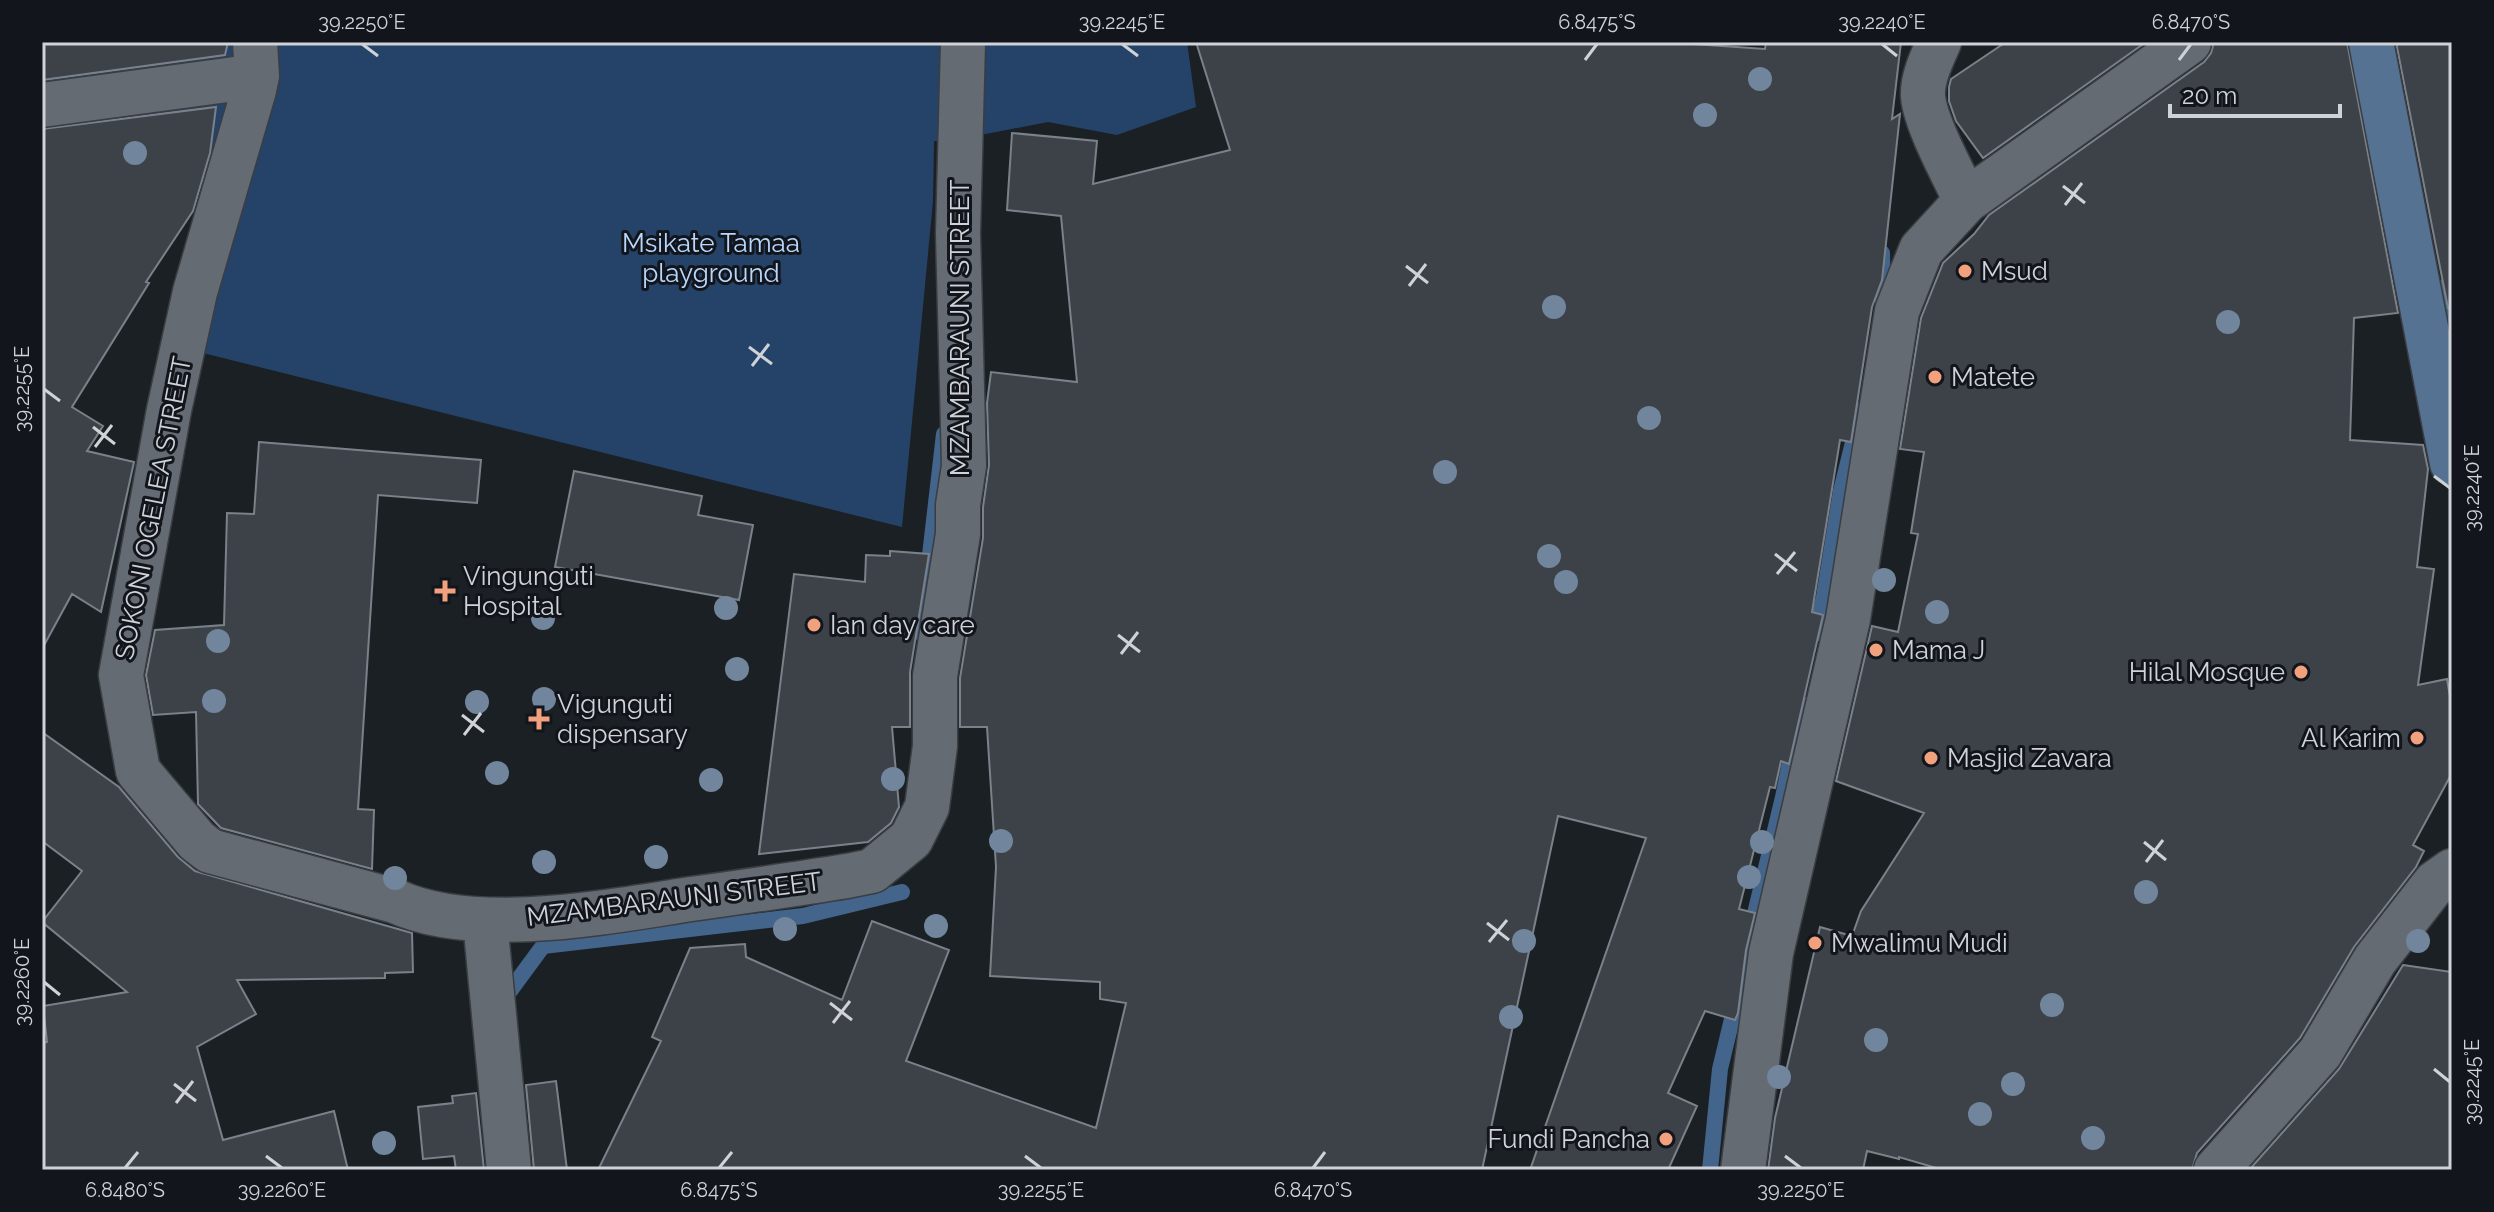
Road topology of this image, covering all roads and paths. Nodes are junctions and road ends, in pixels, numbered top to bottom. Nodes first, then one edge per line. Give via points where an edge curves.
1 (963, 42) edge
2 (1939, 42) edge
3 (2189, 42) edge
4 (2371, 42) edge
5 (256, 59) edge
6 (42, 105) edge
7 (1966, 201) junction
8 (2452, 463) edge
9 (2452, 871) edge
10 (485, 921) junction
11 (509, 1170) edge
12 (1743, 1170) edge
13 (2216, 1170) edge

1 - 10 street, MZAMBARAUNI STREET via 958,234 964,466 935,676 935,746 927,807 911,839 872,871 847,876 610,912
2 - 7 street via 1923,95
3 - 7 street
4 - 8 street
5 - 6 street
5 - 10 street, SOKONI OGELEA STREET via 169,410 121,675 138,771 210,851 418,911
7 - 12 street via 1921,250 1897,311 1848,619 1771,953
9 - 13 street via 2435,883 2375,960 2320,1053
10 - 11 street

